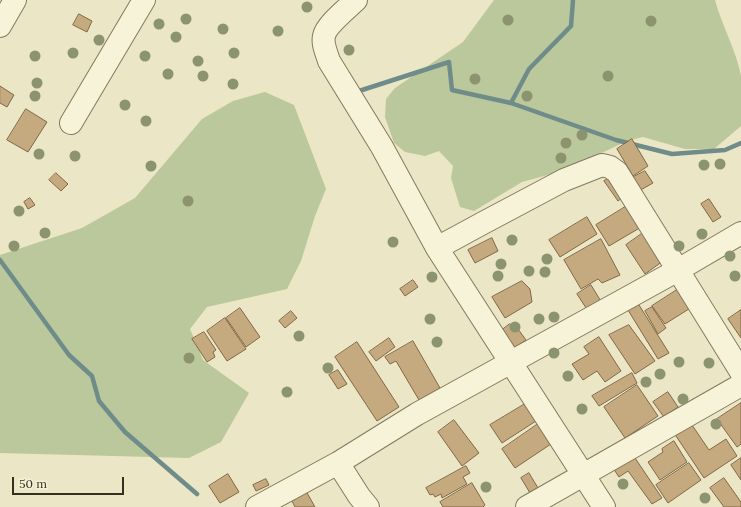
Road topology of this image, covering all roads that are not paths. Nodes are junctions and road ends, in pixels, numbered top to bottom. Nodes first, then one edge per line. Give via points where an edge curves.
1 (15, 0) edge
2 (144, 0) edge
3 (356, 0) edge
4 (0, 26) edge
5 (71, 123) dead end
6 (741, 233) edge
7 (437, 248) junction
8 (678, 270) junction
9 (511, 362) junction
10 (741, 372) edge
11 (741, 384) edge
12 (338, 463) junction
13 (583, 475) junction
14 (257, 507) edge
15 (368, 507) edge
16 (527, 507) edge
17 (604, 507) edge

1 - 4 street
2 - 5 street
3 - 7 street via 328,28 324,36 324,46 330,61 382,147
6 - 8 street
7 - 8 street via 564,180 602,165 617,172
7 - 9 street
8 - 9 street
8 - 10 street
9 - 12 street via 417,414
9 - 13 street
11 - 13 street
12 - 14 street
12 - 15 street
13 - 16 street
13 - 17 street

